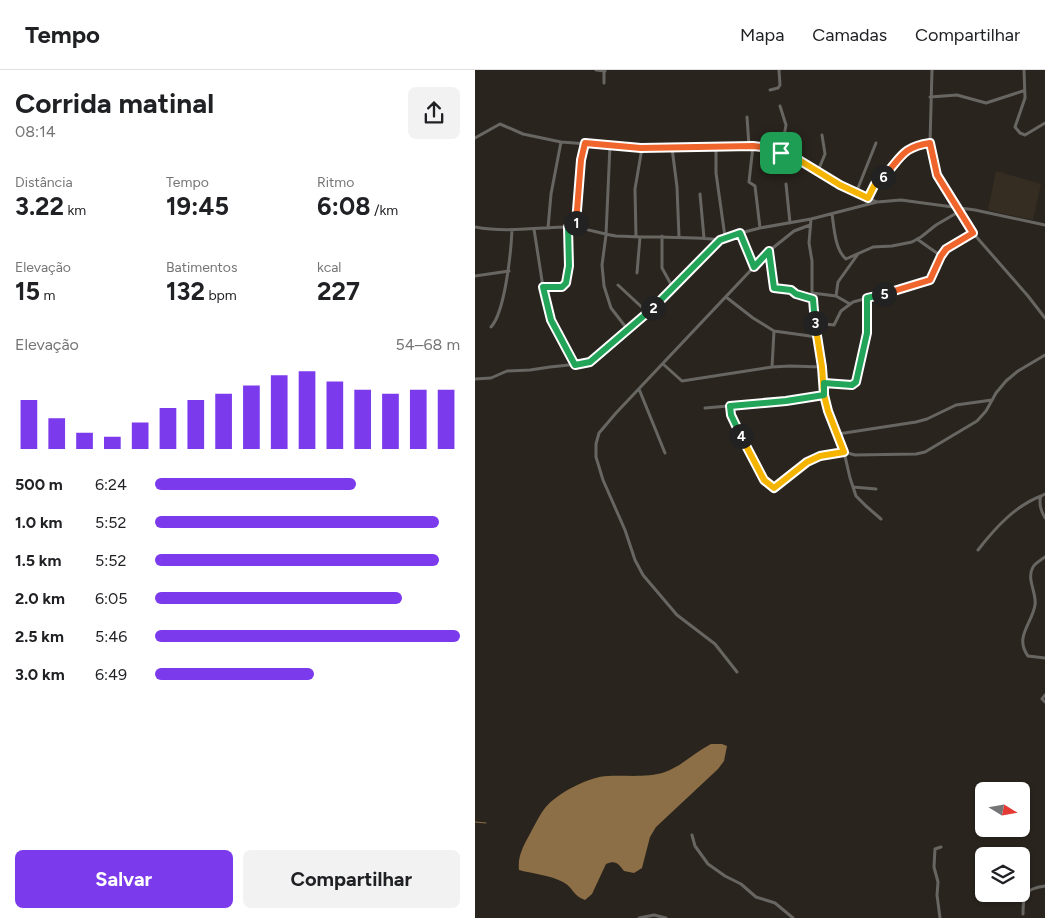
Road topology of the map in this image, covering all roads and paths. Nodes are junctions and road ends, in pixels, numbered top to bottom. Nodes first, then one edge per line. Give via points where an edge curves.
1 (596, 70) edge
2 (779, 70) edge
3 (931, 70) edge
4 (1023, 70) edge
5 (605, 71) edge
6 (604, 82) dead end
7 (770, 90) dead end
8 (1023, 91) junction
9 (930, 97) junction
10 (780, 106) dead end
11 (747, 116) dead end
12 (1045, 123) edge
13 (822, 135) dead end
14 (475, 138) edge
15 (561, 142) junction
16 (585, 143) junction
17 (930, 143) junction
18 (876, 144) dead end
19 (610, 145) junction
20 (751, 146) junction
21 (716, 147) junction
22 (641, 148) junction
23 (672, 148) junction
24 (781, 153) junction
25 (818, 171) junction
26 (786, 184) dead end
27 (856, 193) junction
28 (700, 194) dead end
29 (868, 198) junction
30 (877, 202) junction
31 (957, 207) junction
32 (960, 211) junction
33 (832, 214) junction
34 (811, 219) junction
35 (790, 223) junction
36 (810, 225) junction
37 (1045, 225) edge
38 (475, 227) edge
39 (568, 227) junction
40 (548, 228) junction
41 (576, 228) junction
42 (760, 228) junction
43 (534, 229) junction
44 (512, 230) junction
45 (740, 233) junction
46 (973, 233) junction
47 (606, 235) junction
48 (662, 236) junction
49 (638, 237) junction
50 (679, 237) junction
51 (725, 237) junction
52 (704, 238) junction
53 (917, 239) junction
54 (720, 240) junction
55 (769, 251) junction
56 (858, 254) junction
57 (941, 256) junction
58 (754, 267) junction
59 (509, 271) junction
60 (637, 273) dead end
61 (475, 276) edge
62 (618, 285) dead end
63 (543, 287) junction
64 (673, 288) junction
65 (812, 293) junction
66 (836, 296) junction
67 (726, 297) junction
68 (867, 298) junction
69 (813, 299) junction
70 (850, 304) junction
71 (648, 313) junction
72 (1045, 318) edge
73 (815, 323) junction
74 (491, 327) dead end
75 (628, 330) junction
76 (774, 331) junction
77 (817, 337) junction
78 (1045, 355) edge
79 (663, 364) junction
80 (575, 365) junction
81 (772, 367) junction
82 (822, 367) junction
83 (475, 379) edge
84 (824, 383) junction
85 (639, 389) junction
86 (824, 395) junction
87 (992, 400) junction
88 (730, 406) junction
89 (705, 408) dead end
90 (838, 434) junction
91 (844, 452) junction
92 (665, 453) dead end
93 (853, 487) junction
94 (876, 489) dead end
95 (1043, 495) edge
96 (1045, 518) edge
97 (881, 519) dead end
98 (978, 550) dead end
99 (1045, 557) edge
100 (1045, 658) edge
101 (737, 672) dead end
102 (1045, 695) edge
103 (1045, 702) edge
104 (692, 835) dead end
105 (941, 848) dead end
106 (1045, 886) edge
107 (1023, 914) dead end
108 (655, 917) edge
109 (639, 918) edge
110 (666, 918) edge
111 (793, 918) edge
112 (940, 918) edge

1 - 5 street
2 - 7 street via 780,85
3 - 9 street
4 - 8 street
5 - 6 street
8 - 9 street via 987,103 957,95
8 - 12 street via 1025,98 1015,127 1025,135
9 - 17 street
10 - 24 street via 786,125
11 - 20 street
13 - 25 street via 825,154
14 - 15 street via 500,124 523,134
15 - 16 street
15 - 40 street
16 - 19 street
16 - 41 street
17 - 29 street via 919,144 900,155 875,184
17 - 31 street via 937,175
18 - 27 street
19 - 22 street
19 - 47 street
20 - 21 street
20 - 24 street
20 - 42 street via 749,182 755,186
21 - 23 street
21 - 51 street via 716,174
22 - 23 street
22 - 49 street via 635,189
23 - 50 street
24 - 25 street
25 - 27 street
26 - 35 street
27 - 29 street
28 - 52 street
29 - 30 street
30 - 31 street via 909,201
30 - 33 street
31 - 32 street
31 - 37 street
32 - 46 street
32 - 53 street
33 - 34 street
33 - 56 street via 844,258
34 - 35 street
34 - 36 street
35 - 42 street
36 - 55 street via 783,239
36 - 65 street
38 - 44 street
39 - 40 street
39 - 41 street
39 - 63 street via 566,283 562,287
40 - 43 street
41 - 47 street
42 - 45 street
43 - 44 street
43 - 63 street
44 - 59 street
45 - 51 street
45 - 58 street
46 - 57 street via 946,249
46 - 72 street
47 - 49 street
47 - 75 street via 602,265 604,286 611,308
48 - 49 street
48 - 50 street
48 - 64 street via 663,268
49 - 60 street
50 - 52 street
51 - 54 street
52 - 54 street
53 - 56 street via 873,247
53 - 57 street
54 - 64 street
55 - 58 street
55 - 69 street via 774,288 791,290
56 - 66 street via 838,282
57 - 68 street via 928,282
58 - 67 street
59 - 61 street
59 - 74 street via 496,320
62 - 71 street
63 - 80 street via 551,320
64 - 71 street
65 - 66 street
65 - 69 street
66 - 70 street
67 - 76 street
67 - 79 street
68 - 70 street
68 - 84 street via 867,333 858,379 852,385
69 - 73 street
70 - 73 street via 841,310 834,325
71 - 75 street
73 - 77 street
75 - 80 street via 588,363
76 - 77 street
76 - 81 street
77 - 82 street
78 - 87 street via 1006,381
79 - 81 street via 682,381
79 - 85 street
80 - 83 street via 507,371 491,378
81 - 82 street
82 - 84 street
84 - 86 street
85 - 92 street
85 - 101 street via 599,433 596,457 603,480 643,575 677,615 715,644
86 - 88 street
86 - 90 street
87 - 90 street via 956,405 916,422
87 - 91 street via 977,421 925,452 855,455
88 - 89 street
88 - 91 street via 738,431 764,480 774,488 807,462
90 - 91 street
91 - 93 street
93 - 94 street
93 - 97 street via 859,499
95 - 96 street via 1039,506
95 - 98 street via 1013,513
99 - 100 street via 1032,568 1035,603 1022,644 1028,656
102 - 103 street via 1042,699
104 - 111 street via 695,846 708,864 756,897 775,903
105 - 112 street via 935,849 934,867
106 - 107 street via 1027,891
108 - 109 street
108 - 110 street

